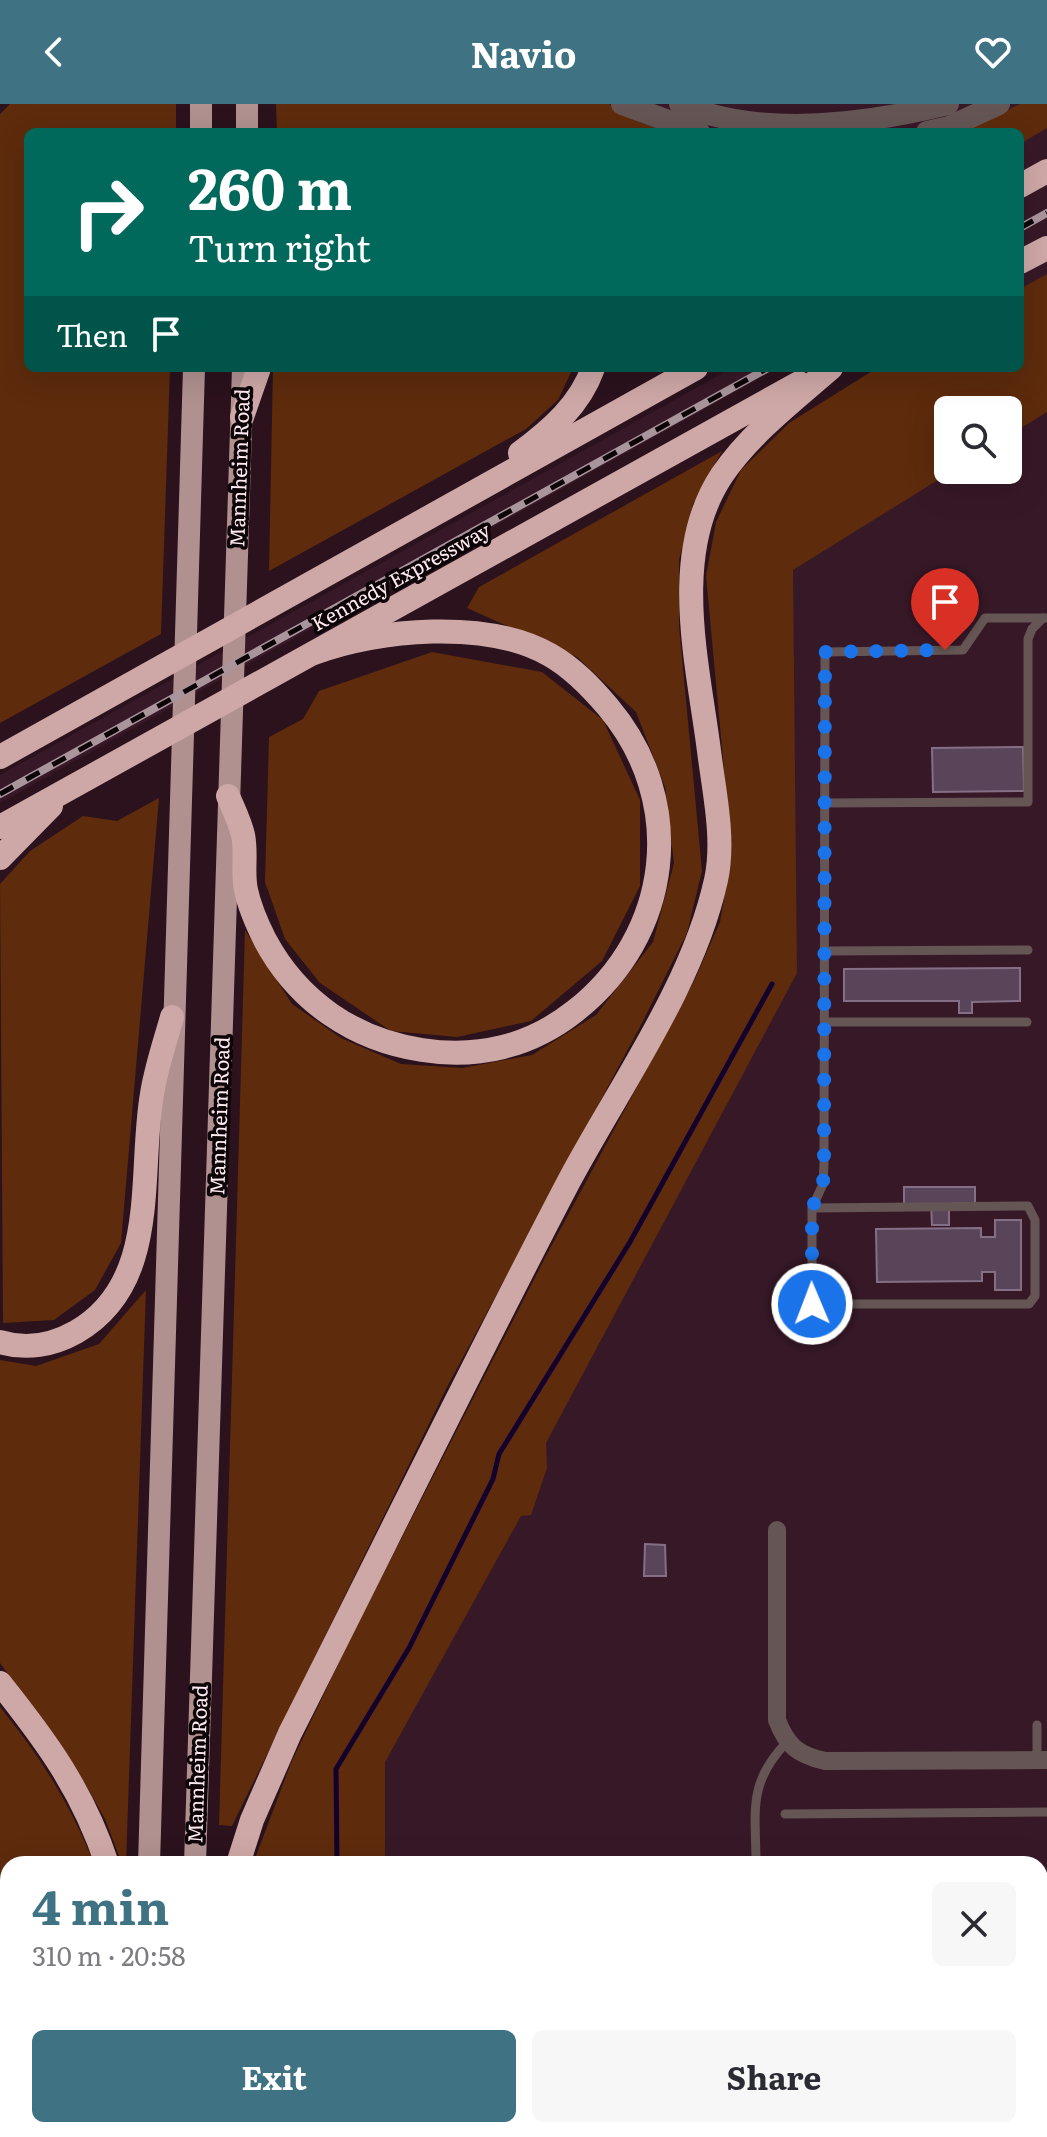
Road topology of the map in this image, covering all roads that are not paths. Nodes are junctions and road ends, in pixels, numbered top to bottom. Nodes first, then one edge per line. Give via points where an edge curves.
1 (201, 104) edge
2 (247, 104) edge
3 (622, 104) edge
4 (680, 104) edge
5 (948, 104) edge
6 (999, 104) edge
7 (201, 128) edge
8 (247, 128) edge
9 (688, 128) edge
10 (945, 128) edge
11 (1047, 171) edge
12 (1024, 184) edge
13 (1047, 248) edge
14 (1024, 260) edge
15 (194, 372) edge
16 (243, 372) edge
17 (258, 372) edge
18 (591, 372) edge
19 (689, 372) edge
20 (821, 372) edge
21 (824, 372) edge
22 (242, 417) junction
23 (399, 534) junction
24 (1045, 618) edge
25 (314, 653) junction
26 (0, 757) edge
27 (61, 795) junction
28 (228, 796) junction
29 (825, 803) junction
30 (0, 827) edge
31 (0, 858) edge
32 (1028, 950) dead end
33 (825, 951) junction
34 (172, 1017) junction
35 (825, 1022) junction
36 (1027, 1022) dead end
37 (812, 1208) junction
38 (0, 1342) edge
39 (777, 1530) dead end
40 (0, 1683) edge
41 (1037, 1725) dead end
42 (786, 1743) junction
43 (1042, 1760) edge
44 (1047, 1812) edge
45 (785, 1814) dead end
46 (104, 1856) edge
47 (149, 1856) edge
48 (195, 1856) edge
49 (241, 1856) edge
50 (756, 1856) edge

1 - 7 main road
2 - 8 main road
3 - 9 street
4 - 5 street via 731,117 823,126
6 - 10 street
11 - 12 highway
13 - 14 highway
15 - 34 main road
16 - 22 main road, Mannheim Road
17 - 22 highway
18 - 23 highway via 576,401 536,441
19 - 23 highway, Kennedy Expressway
20 - 25 highway, Kennedy Expressway
21 - 49 highway via 721,476 702,517 692,569 693,628 718,833 717,876 703,925 290,1733
22 - 28 main road, Mannheim Road
23 - 26 highway, Kennedy Expressway
24 - 29 lane via 985,618 963,650 825,652
24 - 29 lane via 1028,639 1028,802
25 - 27 highway, Kennedy Expressway
25 - 28 highway via 388,634 480,635 550,654 587,683 627,730 649,775 659,818 659,874 640,934 606,987 524,1043 476,1052 391,1045 325,1012 304,994 265,941 246,891 243,835
27 - 30 highway, Kennedy Expressway
27 - 31 highway
28 - 48 main road, Mannheim Road
29 - 33 lane
32 - 33 lane
33 - 35 lane
34 - 38 highway via 152,1094 143,1216 134,1261 117,1295 90,1324 64,1339 38,1346
34 - 47 main road
35 - 36 lane
35 - 37 lane via 823,1184
37 - 37 lane via 812,1304 1029,1304 1035,1296 1035,1220 1028,1206
39 - 42 street via 777,1720
40 - 46 highway via 72,1779
41 - 43 lane
42 - 43 street via 806,1757 825,1761
42 - 50 lane via 758,1781
44 - 45 lane

